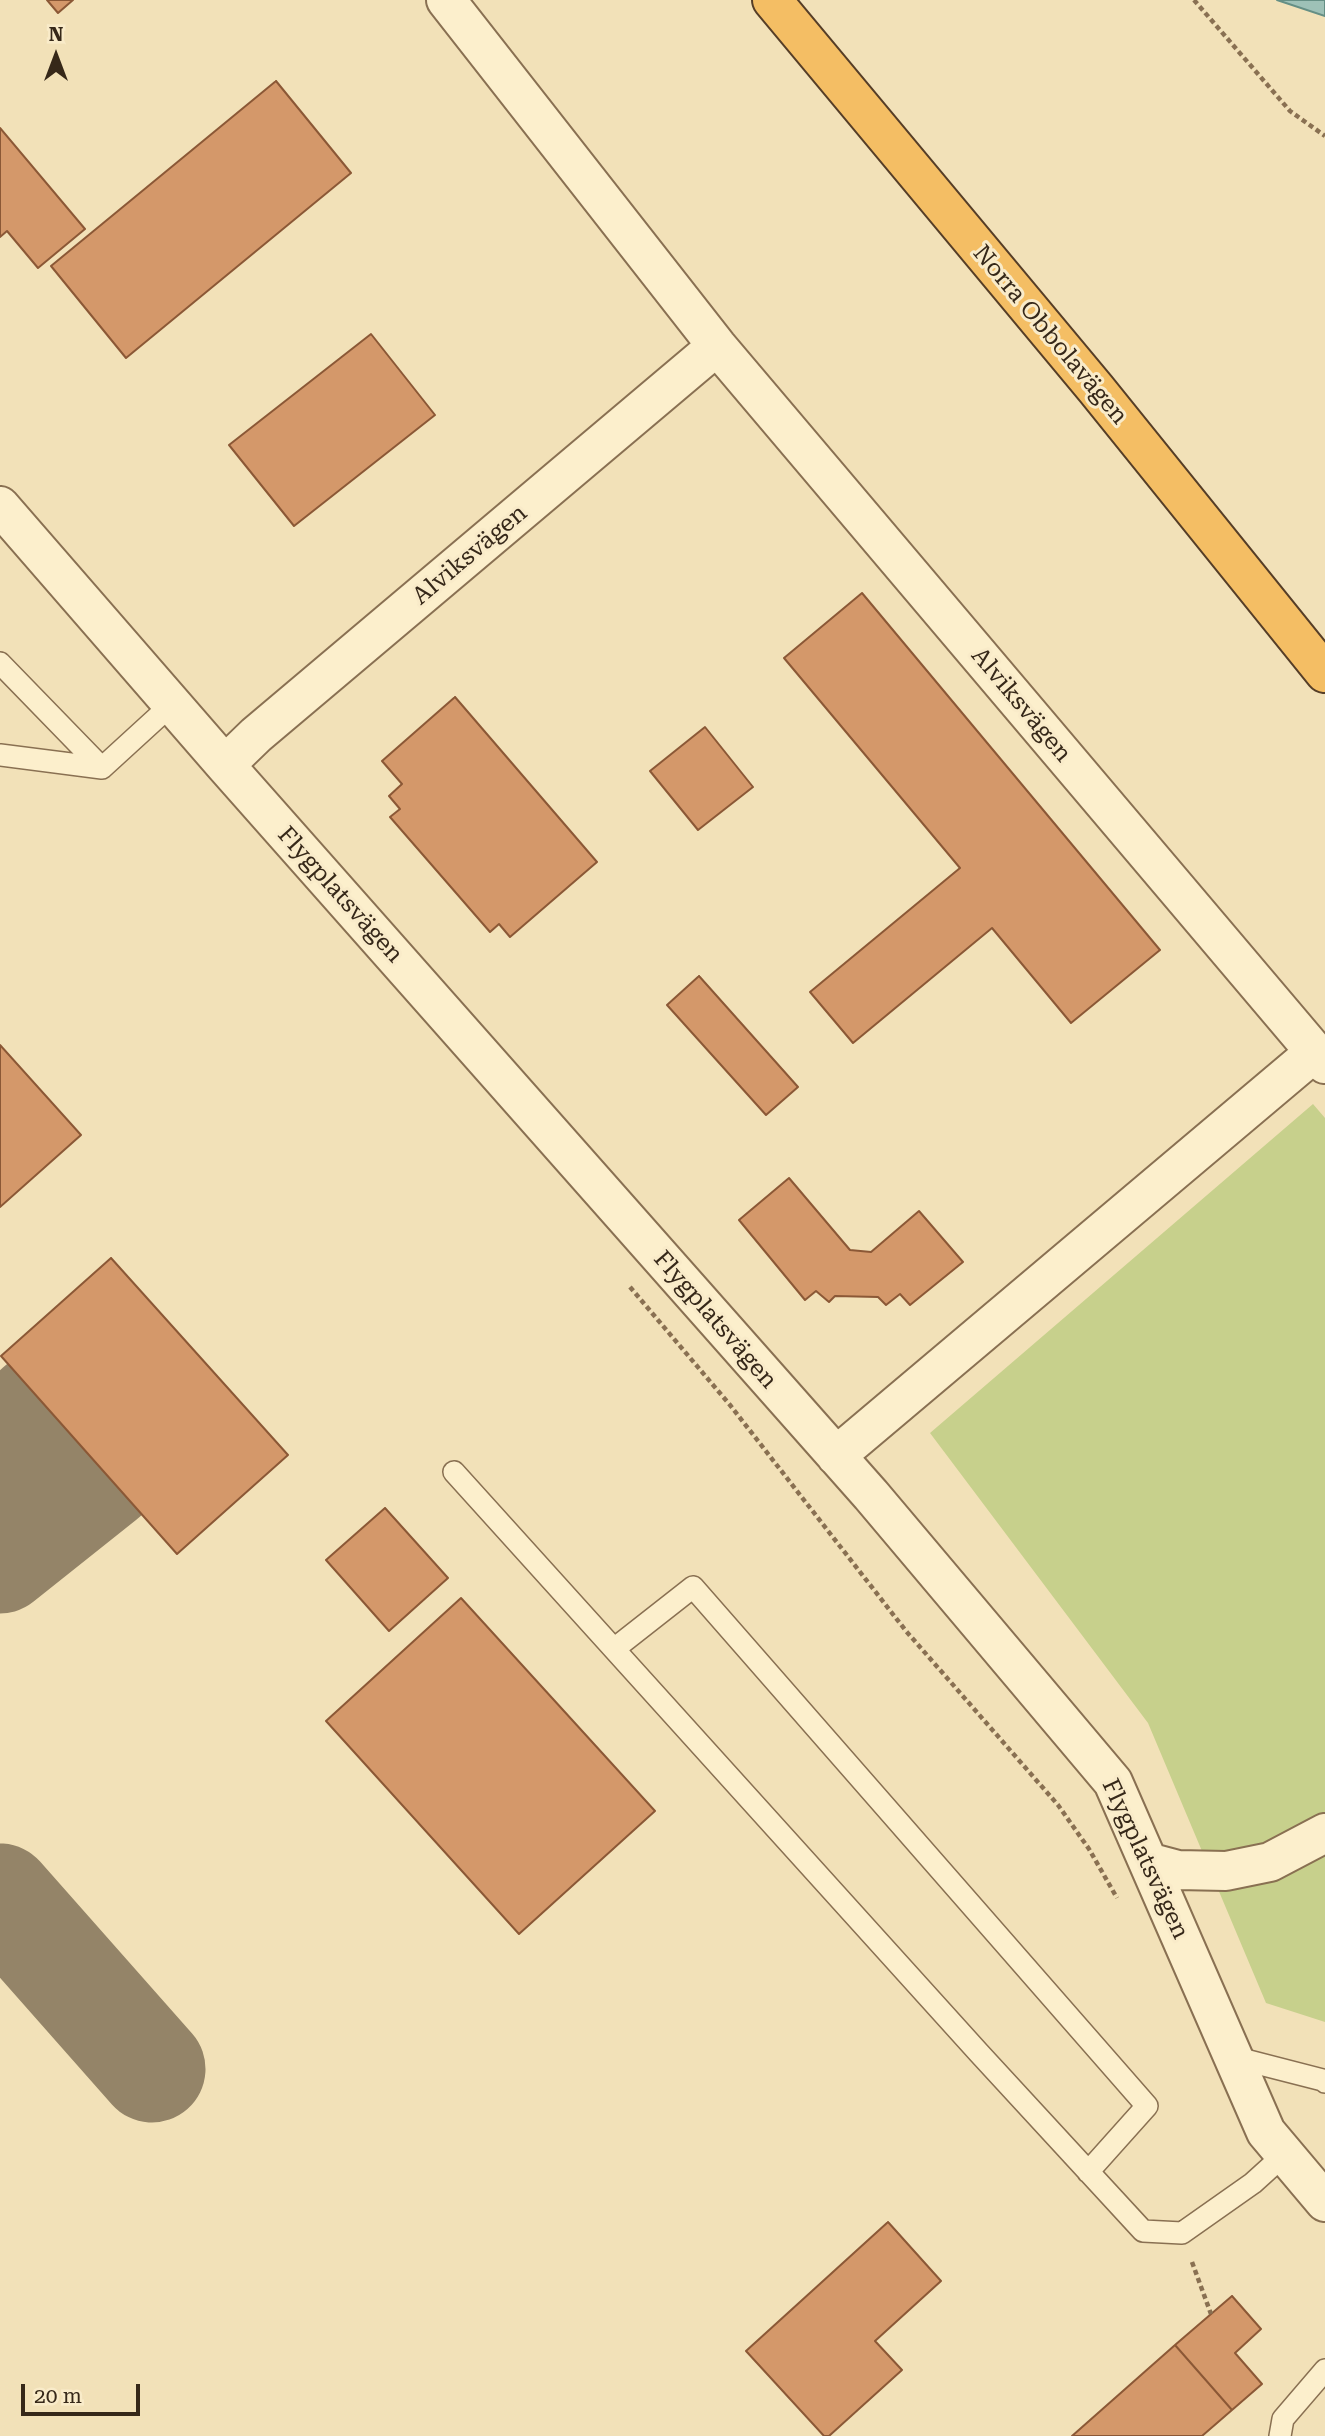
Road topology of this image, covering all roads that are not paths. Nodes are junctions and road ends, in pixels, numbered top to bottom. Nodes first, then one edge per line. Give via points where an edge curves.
1 (446, 0) edge
2 (772, 0) edge
3 (717, 346) junction
4 (0, 506) edge
5 (0, 663) edge
6 (1325, 673) edge
7 (172, 704) junction
8 (0, 755) edge
9 (225, 765) junction
10 (103, 768) junction
11 (1320, 1058) edge
12 (836, 1456) junction
13 (454, 1472) dead end
14 (614, 1649) junction
15 (1325, 1833) edge
16 (1148, 1862) junction
17 (1233, 2057) junction
18 (1324, 2082) edge
19 (1285, 2154) junction
20 (1088, 2172) junction
21 (1325, 2202) edge
22 (1325, 2370) edge
23 (1280, 2436) edge

1 - 3 street, Alviksvägen
2 - 6 highway, Norra Obbolavägen
3 - 9 street, Alviksvägen
3 - 11 street, Alviksvägen
4 - 7 street, Flygplatsvägen
5 - 10 lane
7 - 9 street, Flygplatsvägen
7 - 10 lane
8 - 10 lane
9 - 12 street, Flygplatsvägen
11 - 12 street
12 - 16 street, Flygplatsvägen via 1113,1782
13 - 14 lane
14 - 20 lane
14 - 20 lane via 693,1587 1147,2106
15 - 16 street via 1270,1862 1226,1871 1178,1870
16 - 17 street, Flygplatsvägen
17 - 18 lane
17 - 19 street, Flygplatsvägen via 1266,2132
19 - 20 lane via 1182,2234 1143,2231
19 - 21 street, Flygplatsvägen
22 - 23 lane via 1283,2419

